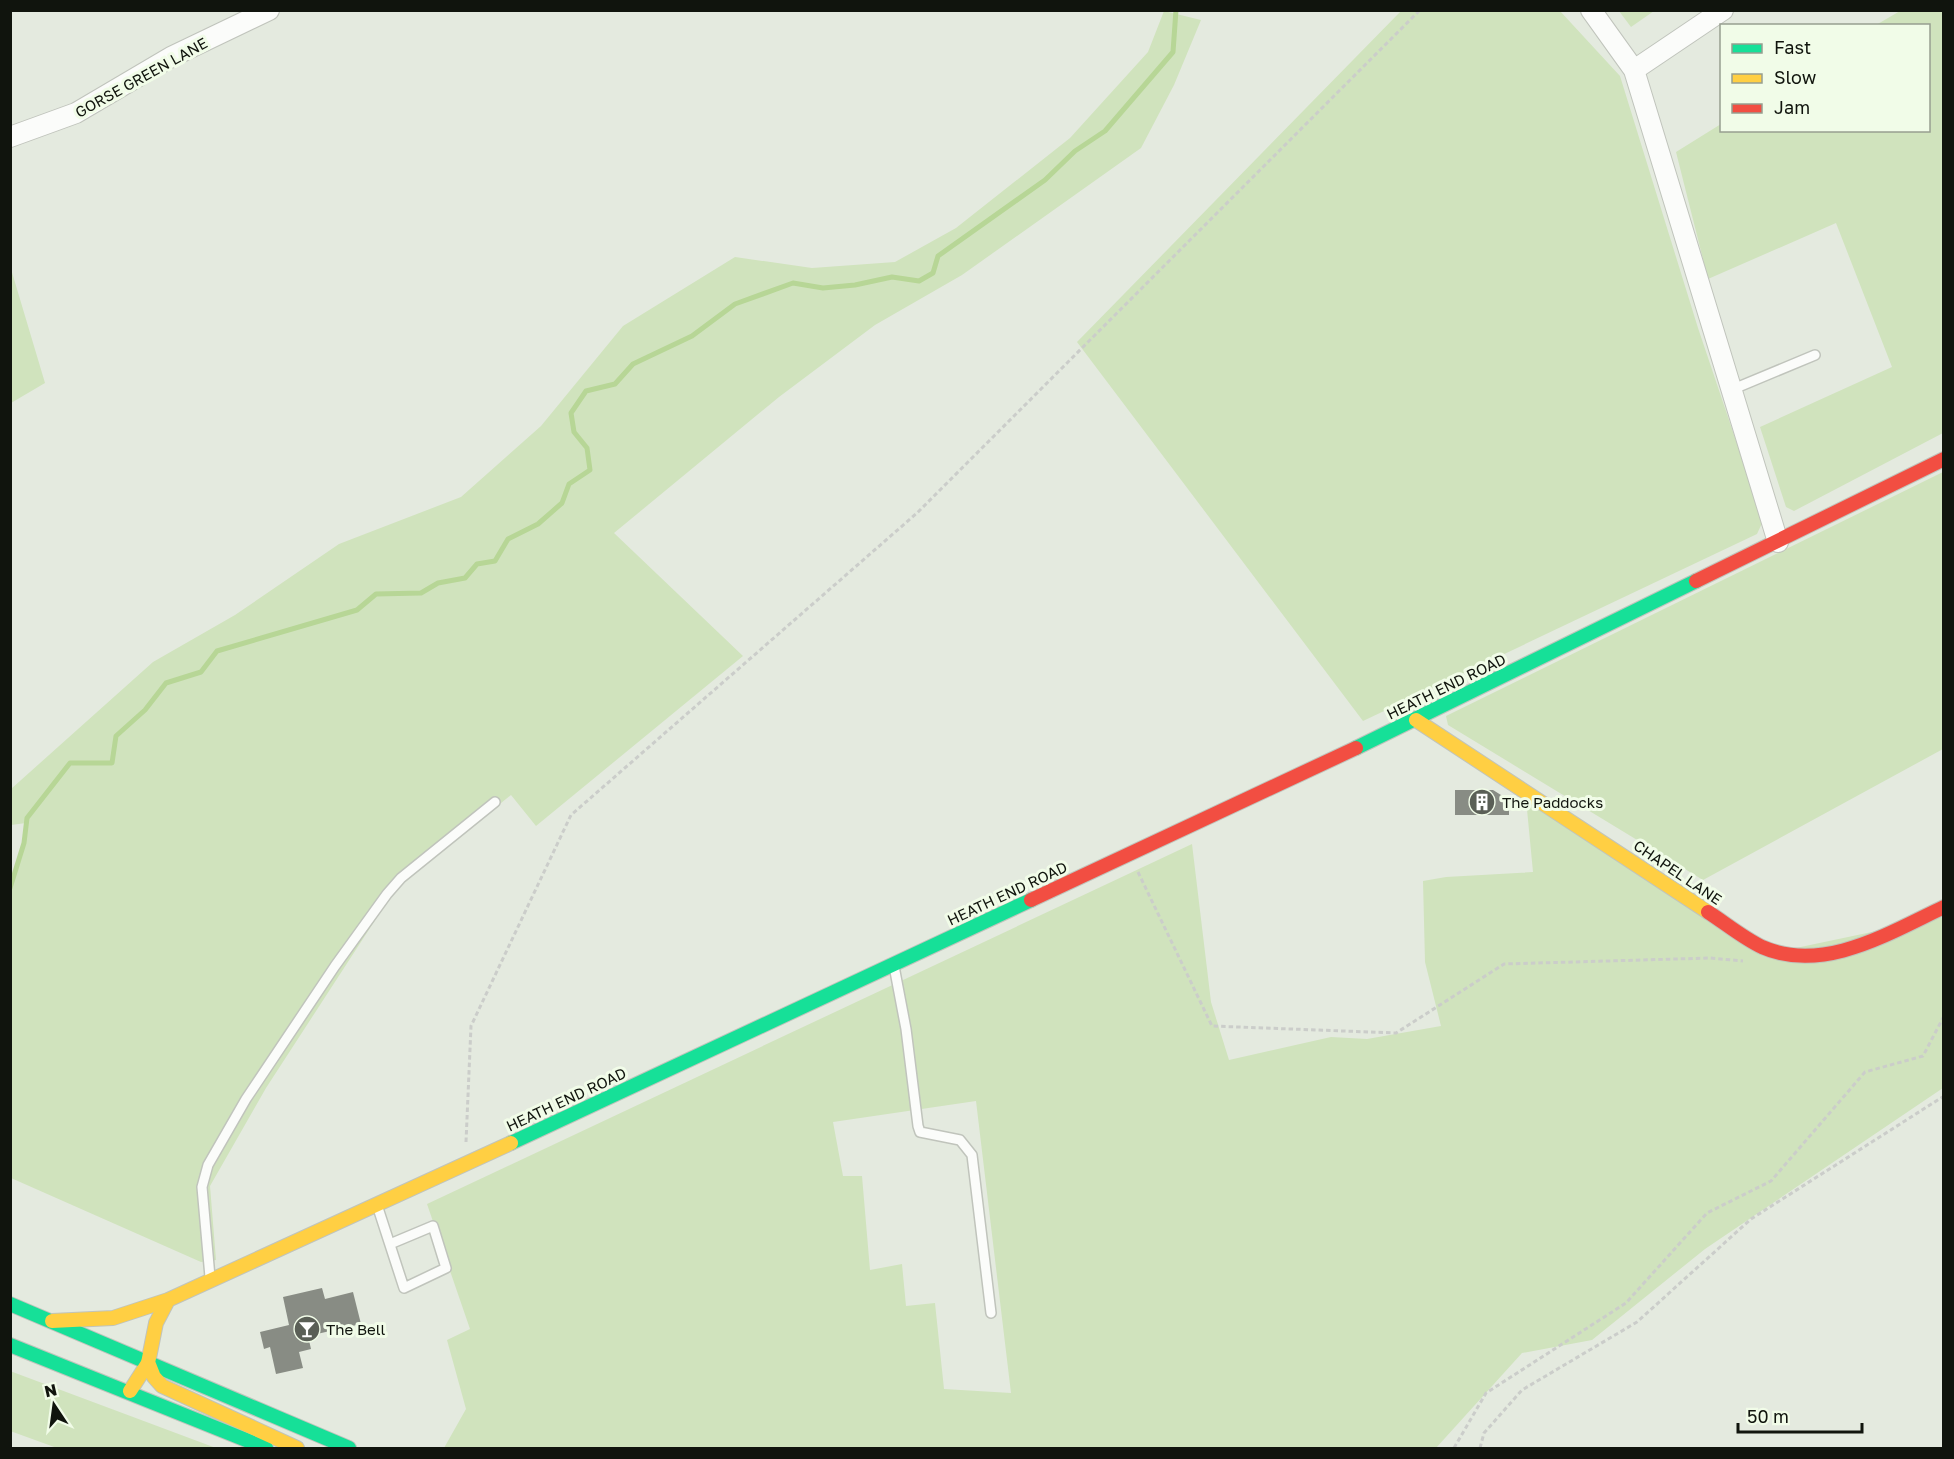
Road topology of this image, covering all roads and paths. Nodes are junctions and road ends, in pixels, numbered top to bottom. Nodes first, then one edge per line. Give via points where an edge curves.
1 (269, 10) edge
2 (1420, 10) edge
3 (1591, 10) edge
4 (1723, 10) edge
5 (1634, 70) junction
6 (10, 137) edge
7 (1815, 355) dead end
8 (1731, 390) junction
9 (1944, 459) edge
10 (1778, 542) junction
11 (1416, 720) junction
12 (495, 802) dead end
13 (1130, 854) junction
14 (1944, 907) edge
15 (1745, 962) dead end
16 (893, 963) junction
17 (1944, 1016) edge
18 (1944, 1096) edge
19 (465, 1165) junction
20 (377, 1206) junction
21 (390, 1244) junction
22 (210, 1280) junction
23 (168, 1300) junction
24 (10, 1304) edge
25 (991, 1313) dead end
26 (48, 1321) junction
27 (10, 1345) edge
28 (148, 1362) junction
29 (130, 1391) junction
30 (266, 1449) edge
31 (297, 1449) edge
32 (349, 1449) edge
33 (1454, 1449) edge
34 (1480, 1449) edge

1 - 6 street, GORSE GREEN LANE via 171,57 76,113
2 - 19 path via 917,513 571,815 471,1026
3 - 5 street
4 - 5 street
5 - 8 street
7 - 8 lane
8 - 10 street
9 - 10 main road, HEATH END ROAD
10 - 11 main road, HEATH END ROAD via 1653,600
11 - 13 main road, HEATH END ROAD
11 - 14 main road, CHAPEL LANE via 1760,946 1805,956 1839,950
12 - 22 lane via 401,878 387,894 246,1099 208,1165 202,1187
13 - 15 path via 1212,1026 1396,1033 1504,964 1710,958
13 - 16 main road, HEATH END ROAD
16 - 19 main road, HEATH END ROAD
16 - 25 lane via 920,1132 960,1140 972,1155
17 - 33 path via 1923,1056 1865,1072 1771,1181 1707,1213 1626,1303 1486,1393
18 - 34 path via 1751,1219 1637,1322 1522,1390 1484,1433
19 - 20 main road, HEATH END ROAD
20 - 21 lane
20 - 22 main road, HEATH END ROAD
21 - 21 lane via 404,1288 446,1268 433,1226
22 - 23 main road, HEATH END ROAD
23 - 26 main road, HEATH END ROAD via 113,1318
23 - 28 main road via 161,1308 150,1340
24 - 26 main road
26 - 28 main road
27 - 29 main road
28 - 29 main road
28 - 31 main road via 162,1386
28 - 32 main road
29 - 30 main road

